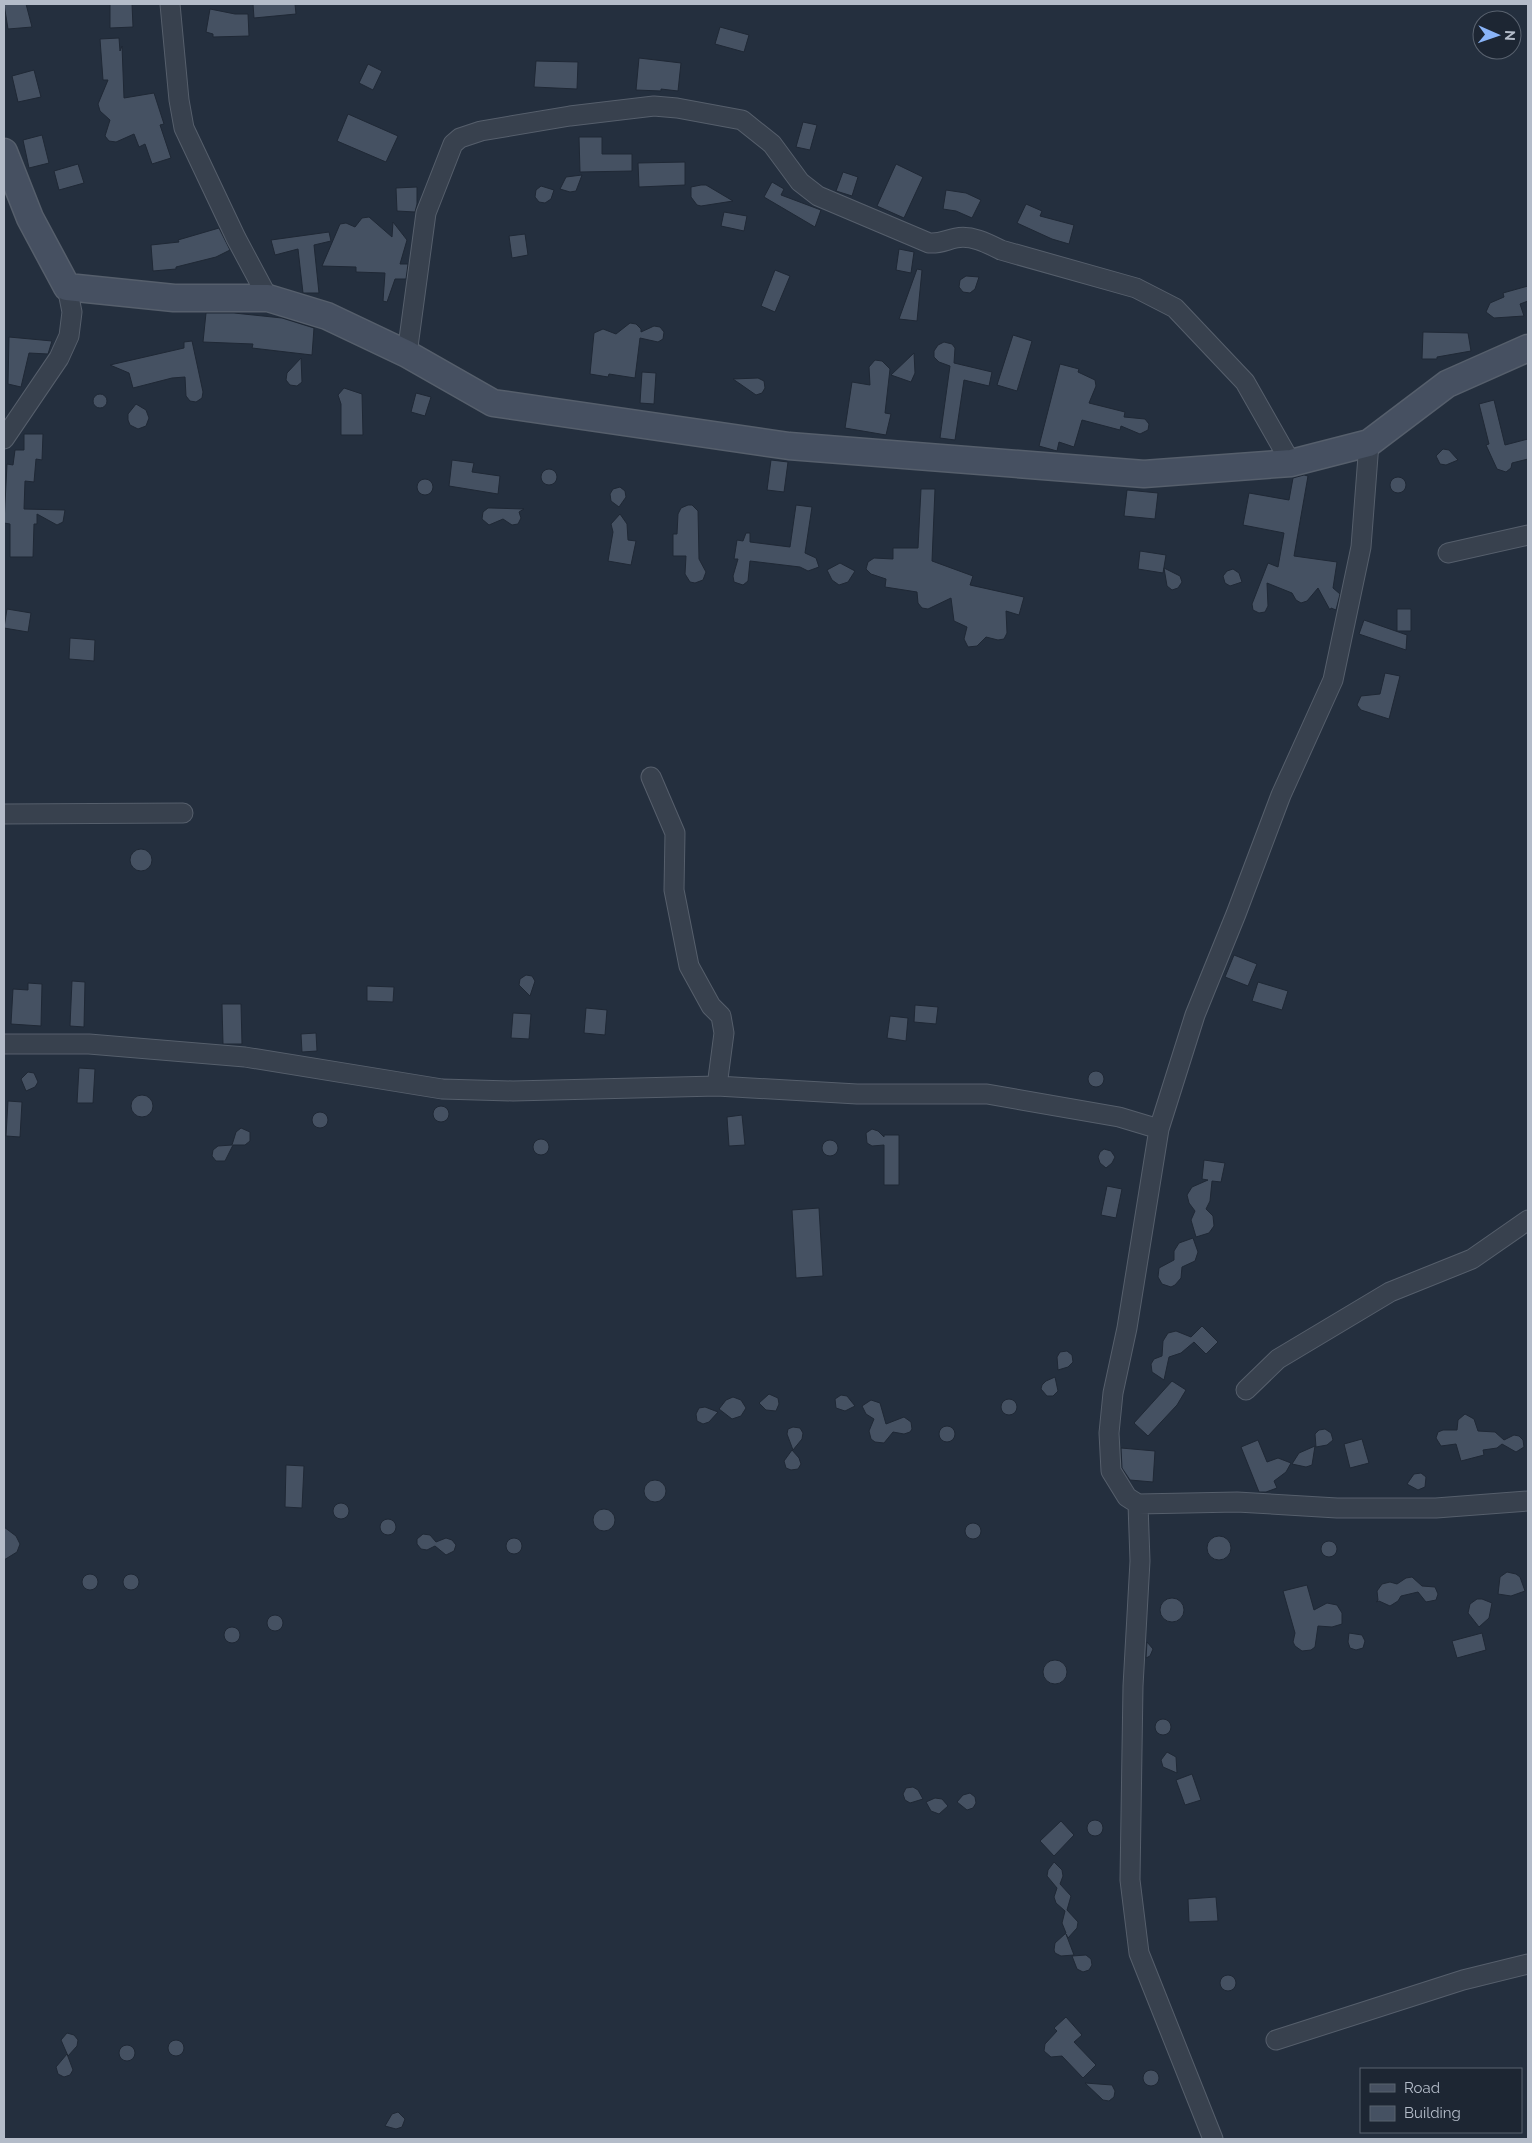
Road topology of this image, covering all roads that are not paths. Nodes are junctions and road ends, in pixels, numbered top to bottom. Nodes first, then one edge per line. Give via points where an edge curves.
1 (170, 4) edge
2 (4, 152) edge
3 (67, 287) junction
4 (268, 298) junction
5 (1528, 348) edge
6 (407, 354) junction
7 (12, 410) edge
8 (4, 439) edge
9 (1369, 443) junction
10 (1291, 463) junction
11 (1528, 535) edge
12 (1448, 553) dead end
13 (651, 777) dead end
14 (183, 813) dead end
15 (4, 814) edge
16 (4, 1044) edge
17 (718, 1086) junction
18 (1159, 1129) junction
19 (1528, 1220) edge
20 (1246, 1390) dead end
21 (1528, 1501) edge
22 (1138, 1504) junction
23 (1528, 1964) edge
24 (1276, 2040) dead end
25 (1213, 2139) edge

1 - 4 street via 184,128
2 - 3 street via 30,218
3 - 4 street via 174,298
3 - 7 street via 72,312 69,336 59,358
4 - 6 street via 327,316
5 - 9 street via 1447,384
6 - 10 street via 493,403 789,446 1144,474
6 - 10 street via 426,212 453,144 481,131 570,116 654,106 677,108 742,120 772,144 800,182 818,196 929,243 957,238 980,240 1001,250 1136,288 1175,308 1245,382
7 - 8 street
9 - 10 street
9 - 18 street via 1361,547 1333,680 1281,795 1195,1015
11 - 12 street
13 - 17 street via 675,833 674,890 689,966 720,1016 724,1033
14 - 15 street
16 - 17 street via 90,1044 245,1057 442,1089 522,1091
17 - 18 street via 857,1094 987,1094 1119,1117
18 - 22 street via 1127,1328 1113,1392 1109,1433 1111,1471 1127,1497
19 - 20 street via 1472,1259 1390,1292 1278,1359
21 - 22 street via 1436,1508 1337,1508 1238,1502
22 - 25 street via 1140,1561 1133,1686 1130,1870 1139,1953
23 - 24 street via 1463,1980

